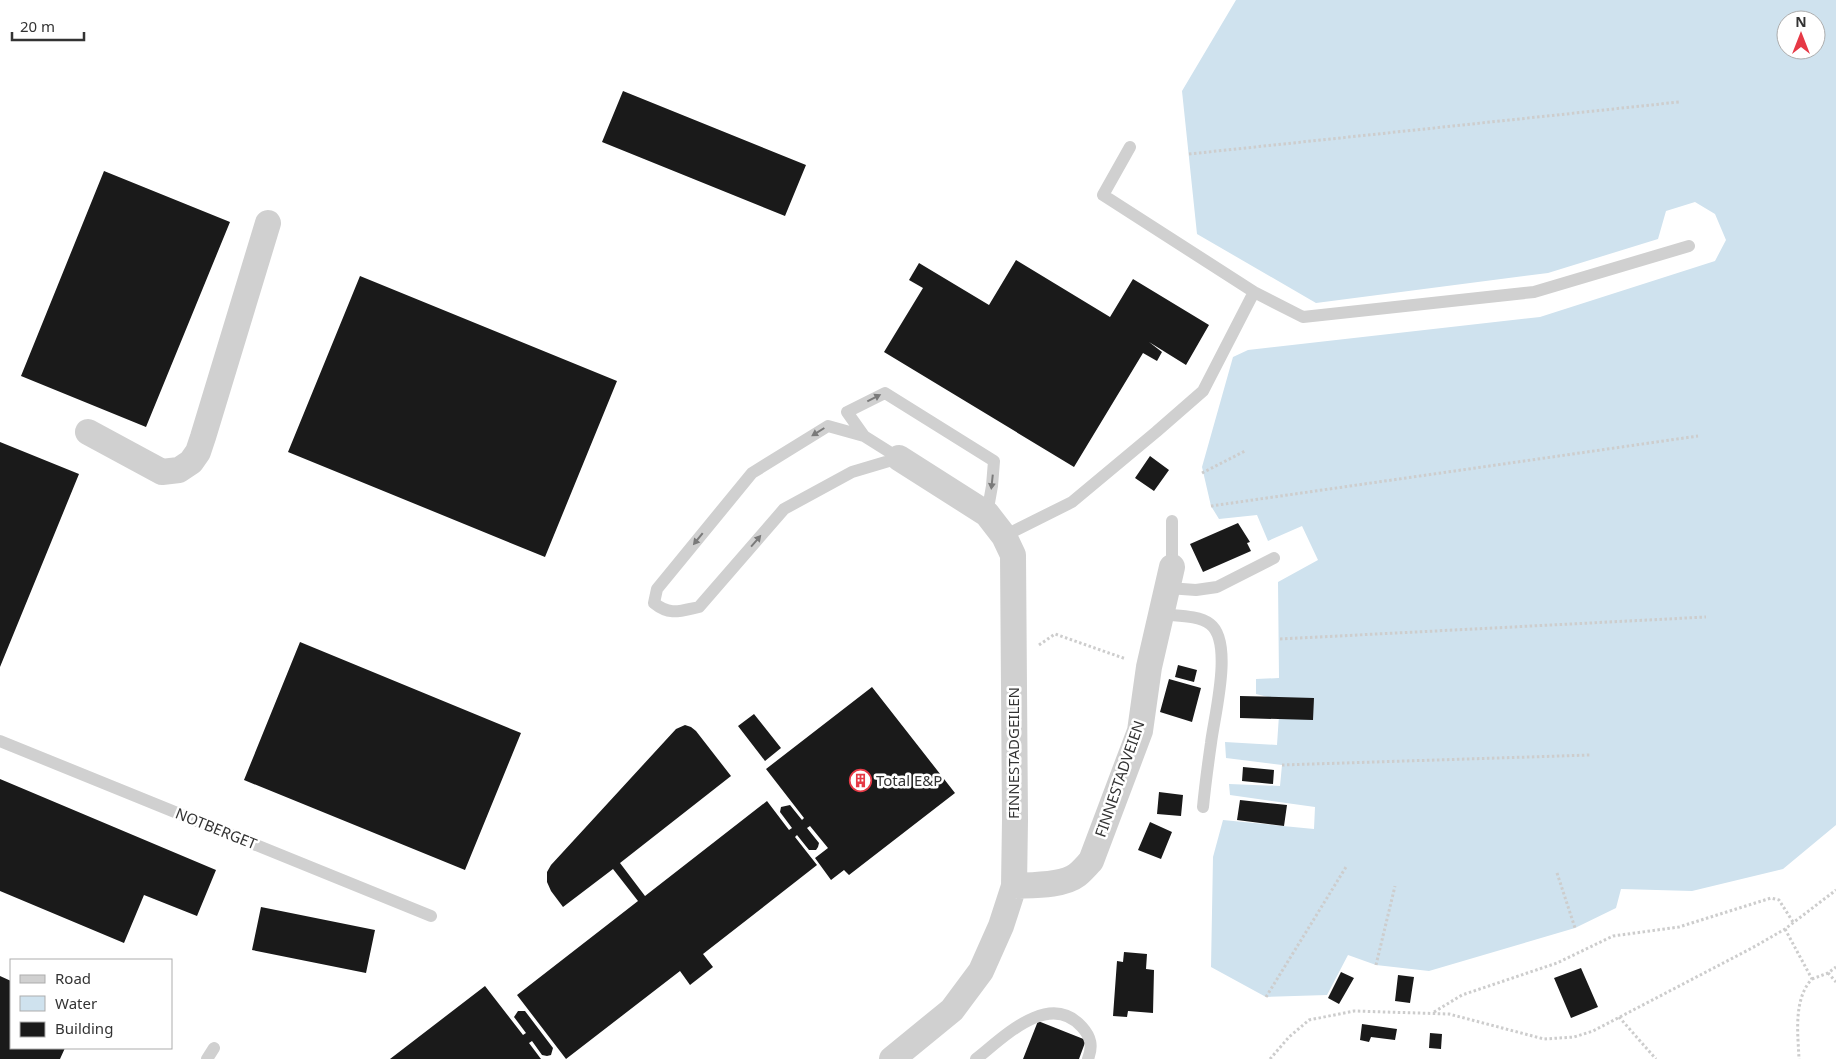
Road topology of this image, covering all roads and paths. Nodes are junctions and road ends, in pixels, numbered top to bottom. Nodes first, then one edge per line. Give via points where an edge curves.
1 (1679, 102) dead end
2 (1130, 146) dead end
3 (1189, 154) dead end
4 (268, 223) dead end
5 (1689, 246) dead end
6 (1254, 292) junction
7 (88, 432) dead end
8 (864, 436) junction
9 (1698, 436) dead end
10 (1245, 451) dead end
11 (899, 458) junction
12 (1202, 473) dead end
13 (1211, 506) dead end
14 (987, 514) junction
15 (1172, 521) dead end
16 (1004, 536) junction
17 (1274, 558) dead end
18 (1170, 578) junction
19 (1162, 614) junction
20 (1706, 617) dead end
21 (1280, 639) dead end
22 (1037, 646) dead end
23 (1149, 667) junction
24 (0, 741) edge
25 (1590, 755) dead end
26 (1282, 765) dead end
27 (1203, 808) dead end
28 (1346, 867) dead end
29 (1557, 874) dead end
30 (1014, 886) junction
31 (1395, 886) dead end
32 (1836, 890) edge
33 (431, 916) dead end
34 (1793, 922) junction
35 (1575, 928) dead end
36 (1785, 928) junction
37 (1376, 964) dead end
38 (1836, 967) edge
39 (1828, 973) junction
40 (1812, 979) junction
41 (1836, 982) edge
42 (1266, 997) dead end
43 (1434, 1012) junction
44 (1619, 1017) junction
45 (892, 1059) edge
46 (976, 1059) edge
47 (1088, 1059) edge
48 (1270, 1059) edge
49 (1656, 1059) edge
50 (1799, 1059) edge

1 - 3 path
2 - 6 lane via 1103,195
4 - 7 street via 203,437 192,462 178,470 162,472
5 - 6 lane via 1534,292 1332,314 1303,316
6 - 16 lane via 1203,391 1072,502
8 - 11 lane
8 -> 11 lane via 828,426 752,473 657,589 654,603 663,611 699,607 784,509 852,472
8 -> 14 lane via 847,412 885,393 994,461
9 - 13 path
10 - 12 path
11 - 14 street, FINNESTADGEILEN
14 - 16 street, FINNESTADGEILEN
15 - 18 lane
16 - 30 street, FINNESTADGEILEN via 1012,555
17 - 18 lane via 1217,587 1196,590
18 - 19 street, FINNESTADVEIEN
19 - 23 street, FINNESTADVEIEN
19 - 27 lane via 1202,620 1216,630 1219,638 1221,682
20 - 21 path
22 - 23 path via 1055,634
23 - 30 street, FINNESTADVEIEN via 1140,731 1091,860 1076,876 1064,881
24 - 33 lane, NOTBERGET
25 - 26 path
28 - 42 path
29 - 35 path
30 - 45 street, FINNESTADGEILEN via 981,971 952,1010
31 - 37 path
32 - 34 path
34 - 36 path
34 - 43 path via 1779,900 1771,898 1679,927 1613,936 1557,963 1462,995
36 - 40 path
36 - 44 path
38 - 39 path
39 - 40 path
39 - 41 path
40 - 50 path via 1800,1003
43 - 44 path via 1467,1017 1528,1036 1551,1039 1574,1037
43 - 48 path via 1354,1011 1309,1020
44 - 49 path
46 - 47 lane via 1026,1022 1047,1012 1071,1018 1080,1024 1091,1041

